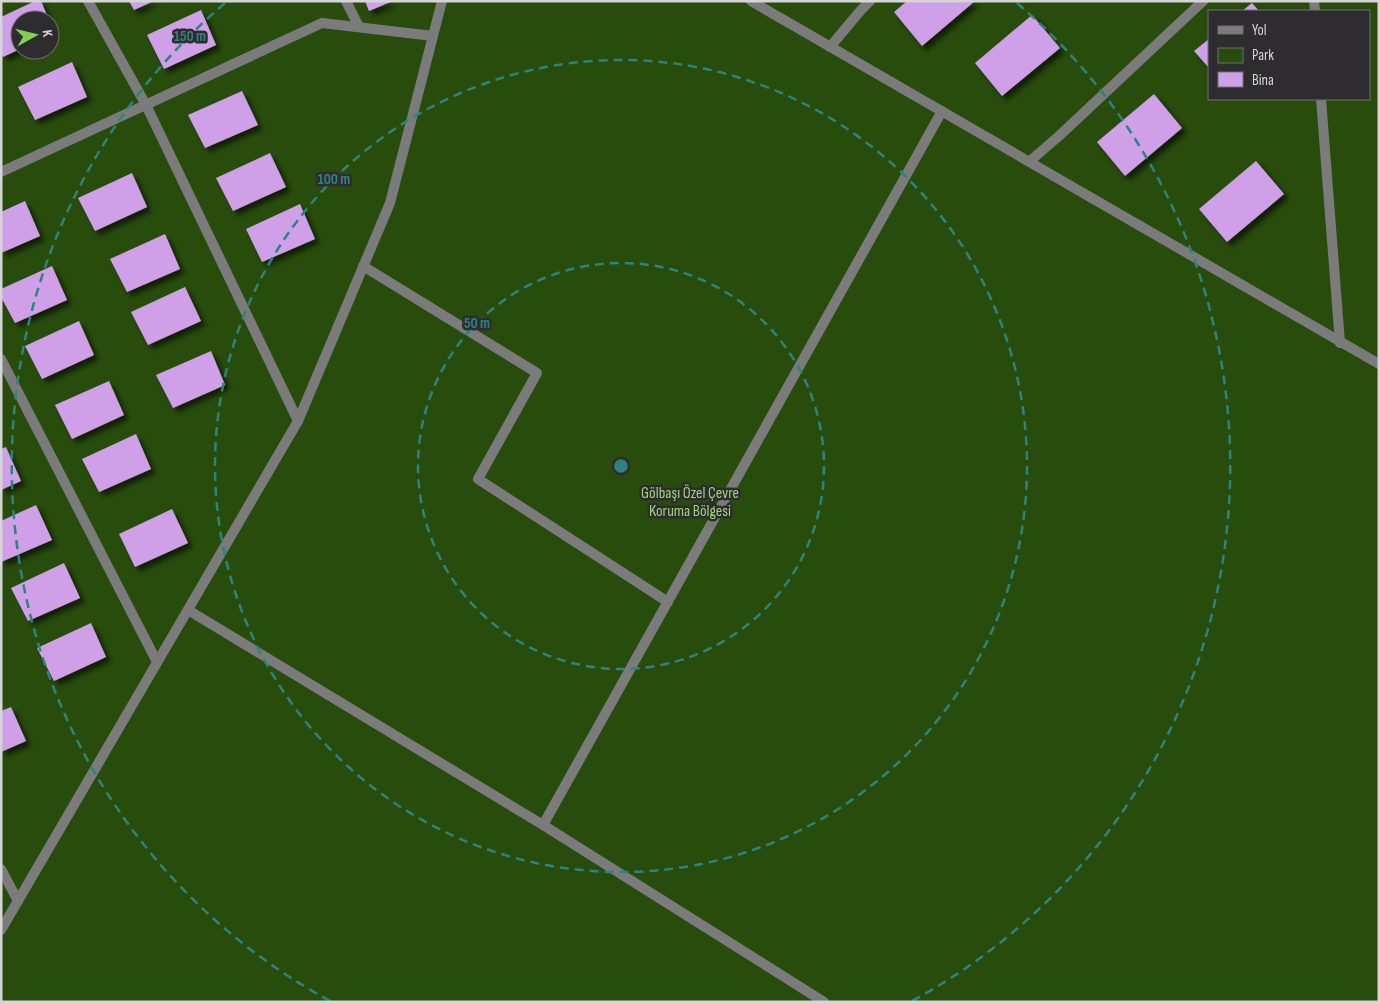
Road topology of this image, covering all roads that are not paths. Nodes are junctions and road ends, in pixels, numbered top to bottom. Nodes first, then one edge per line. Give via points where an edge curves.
1 (88, 1) edge
2 (346, 1) edge
3 (442, 1) edge
4 (751, 1) edge
5 (870, 1) edge
6 (1203, 1) edge
7 (359, 27) junction
8 (432, 36) junction
9 (830, 47) junction
10 (1322, 100) edge
11 (146, 105) junction
12 (942, 111) junction
13 (1030, 161) junction
14 (1, 172) edge
15 (363, 266) junction
16 (1340, 343) junction
17 (1, 360) edge
18 (1379, 364) edge
19 (298, 421) junction
20 (668, 602) junction
21 (188, 610) junction
22 (158, 662) junction
23 (544, 825) junction
24 (1, 868) edge
25 (18, 901) junction
26 (1, 930) edge
27 (822, 1001) edge

1 - 11 street
2 - 7 street
3 - 8 street
4 - 9 street
5 - 9 street
6 - 13 street
7 - 8 street
7 - 11 street via 322,23
8 - 15 street via 390,203
9 - 12 street
10 - 16 street
11 - 14 street
11 - 19 street
12 - 13 street
12 - 20 street
13 - 16 street
15 - 19 street
15 - 20 street via 537,372 478,479
16 - 18 street
17 - 22 street
19 - 21 street
20 - 23 street
21 - 22 street
21 - 23 street
22 - 25 street
23 - 27 street
24 - 25 street
25 - 26 street

